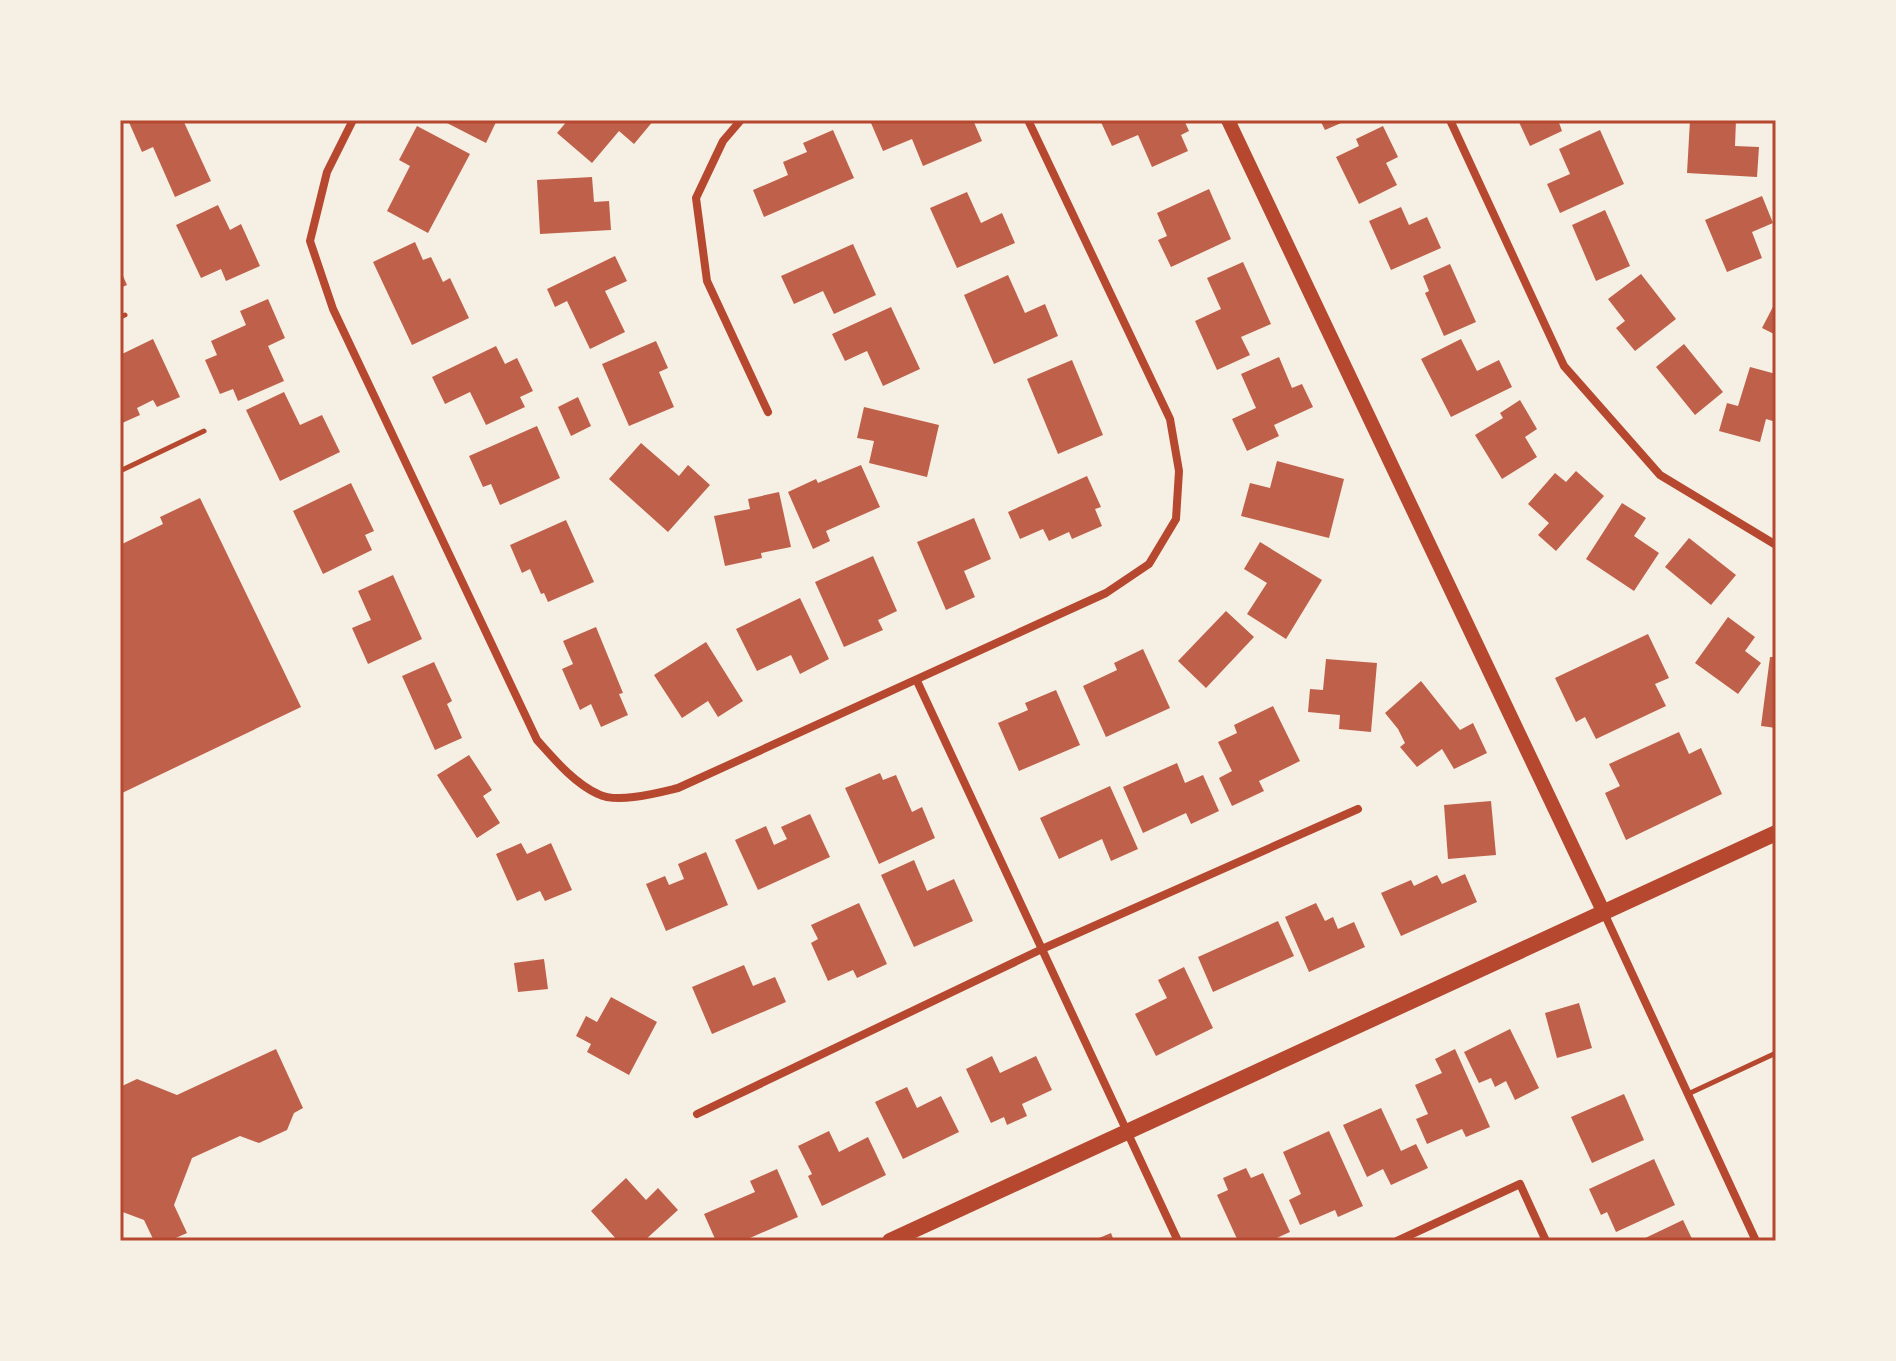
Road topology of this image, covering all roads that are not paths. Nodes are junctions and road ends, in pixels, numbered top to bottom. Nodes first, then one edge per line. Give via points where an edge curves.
1 (353, 120) edge
2 (741, 120) edge
3 (1028, 120) edge
4 (1228, 120) edge
5 (1450, 120) edge
6 (768, 412) dead end
7 (204, 431) dead end
8 (120, 471) edge
9 (1776, 545) edge
10 (917, 681) junction
11 (1358, 809) dead end
12 (1776, 833) edge
13 (1604, 913) junction
14 (1042, 949) junction
15 (1776, 1053) edge
16 (1688, 1094) junction
17 (697, 1114) dead end
18 (1127, 1130) junction
19 (890, 1241) edge
20 (1178, 1241) edge
21 (1397, 1241) edge
22 (1546, 1241) edge
23 (1756, 1241) edge

1 - 10 street via 327,172 310,241 333,309 537,740 566,771 599,796 638,797 678,788
2 - 6 street via 723,141 696,198 707,281
3 - 10 street via 1170,419 1179,471 1176,519 1149,564 1106,593
4 - 13 street
5 - 9 street via 1564,366 1660,475
7 - 8 lane
10 - 14 street
11 - 14 street
12 - 13 main road
13 - 16 street
13 - 18 main road
14 - 17 street
14 - 18 street
15 - 16 lane
16 - 23 street
18 - 19 main road
18 - 20 street
21 - 22 street via 1520,1184

